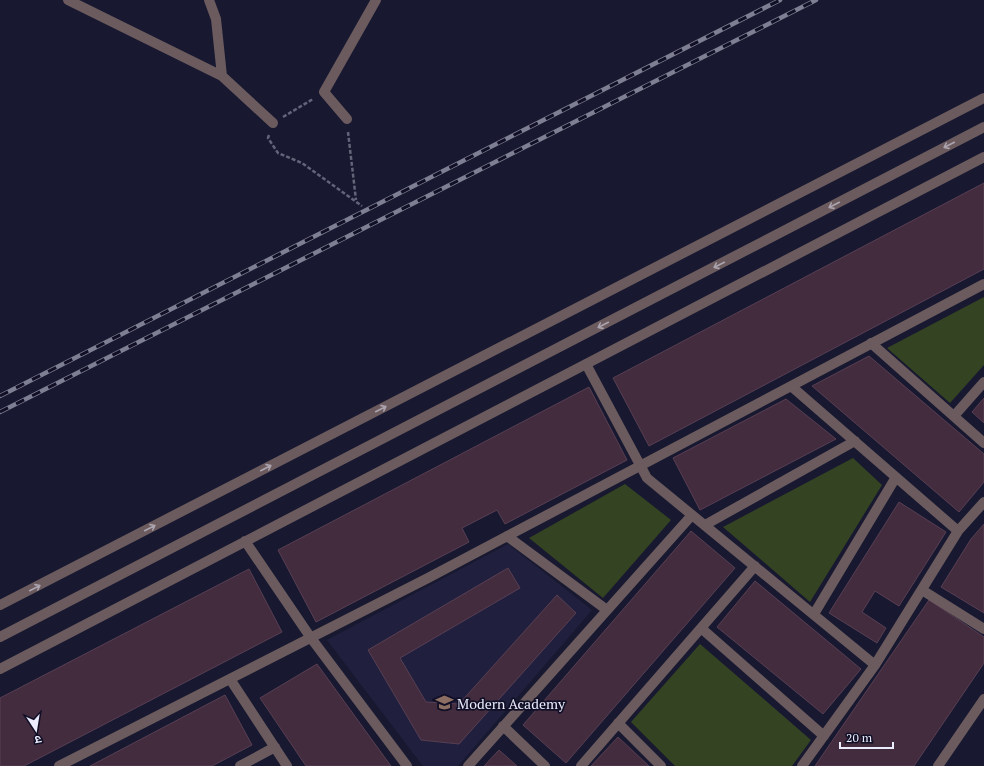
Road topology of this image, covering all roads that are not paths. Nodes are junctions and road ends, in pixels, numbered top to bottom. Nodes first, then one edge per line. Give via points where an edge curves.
1 (68, 0) edge
2 (209, 0) edge
3 (376, 0) edge
4 (222, 76) junction
5 (984, 98) edge
6 (347, 119) road end
7 (273, 123) road end
8 (984, 127) edge
9 (984, 157) edge
10 (984, 284) edge
11 (871, 343) junction
12 (586, 364) junction
13 (984, 382) edge
14 (791, 386) junction
15 (954, 416) junction
16 (855, 441) junction
17 (984, 443) edge
18 (640, 466) junction
19 (896, 477) junction
20 (984, 502) edge
21 (692, 515) junction
22 (705, 525) junction
23 (958, 531) junction
24 (507, 536) junction
25 (246, 541) junction
26 (755, 566) junction
27 (922, 590) junction
28 (0, 605) edge
29 (607, 610) junction
30 (814, 614) junction
31 (701, 628) junction
32 (984, 629) edge
33 (0, 637) edge
34 (312, 638) junction
35 (875, 665) junction
36 (0, 669) edge
37 (230, 679) junction
38 (984, 699) edge
39 (618, 723) junction
40 (503, 726) junction
41 (824, 736) junction
42 (275, 748) junction
43 (59, 766) edge
44 (240, 766) edge
45 (287, 766) edge
46 (407, 766) edge
47 (468, 766) edge
48 (545, 766) edge
49 (581, 766) edge
50 (661, 766) edge
51 (802, 766) edge
52 (938, 766) edge

1 - 4 street
2 - 4 street via 216,19
3 - 6 street via 324,92
4 - 7 street
28 -> 5 street
8 -> 33 street
9 - 12 street
10 - 11 street
11 - 14 street
11 - 15 street
12 - 18 street
12 - 25 street
13 - 15 street
14 - 16 street
14 - 18 street
15 - 17 street
16 - 19 street
16 - 22 street
18 - 21 street via 647,478
18 - 24 street
19 - 23 street
19 - 30 street
20 - 23 street
21 - 22 street
21 - 29 street
22 - 26 street
23 - 27 street
24 - 29 street
24 - 34 street
25 - 34 street
25 - 36 street
26 - 30 street
26 - 31 street
27 - 32 street
27 - 35 street
29 - 40 street
30 - 35 street
31 - 39 street
31 - 41 street
34 - 37 street
34 - 46 street
35 - 41 street
37 - 42 street
37 - 43 street
38 - 52 street
39 - 49 street
39 - 50 street
40 - 47 street
40 - 48 street
41 - 51 street
42 - 44 street
42 - 45 street

